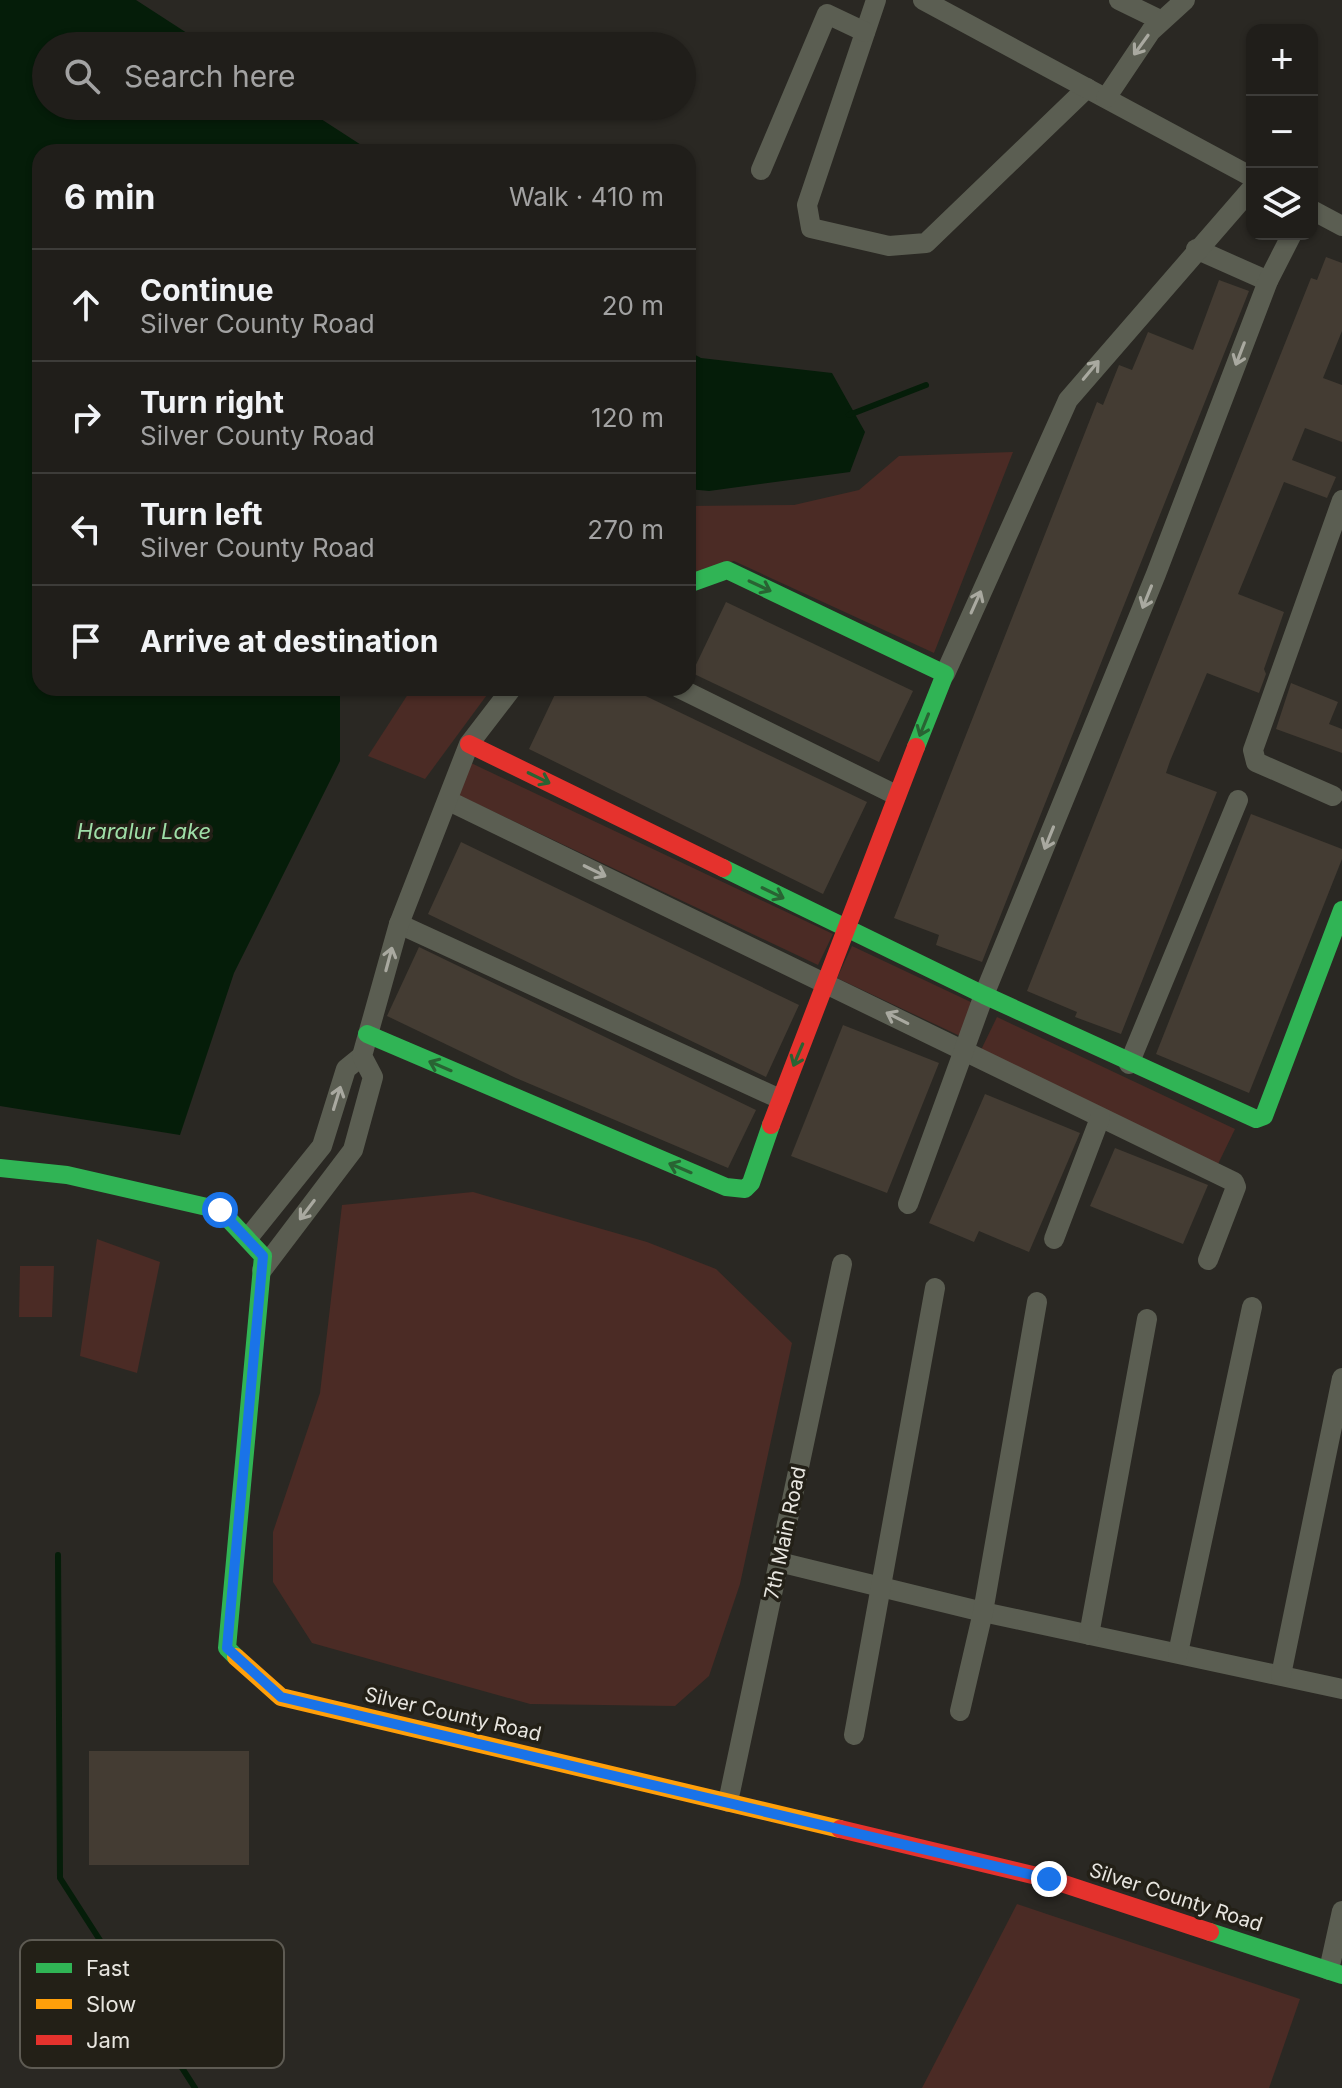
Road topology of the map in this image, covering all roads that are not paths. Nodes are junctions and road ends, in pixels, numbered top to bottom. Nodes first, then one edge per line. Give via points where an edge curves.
1 (876, 0) edge
2 (923, 0) edge
3 (1119, 0) edge
4 (1185, 0) edge
5 (1160, 20) junction
6 (865, 32) junction
7 (1087, 88) junction
8 (1106, 98) junction
9 (761, 170) dead end
10 (1246, 174) edge
11 (1246, 195) edge
12 (1318, 213) edge
13 (1342, 226) edge
14 (1289, 240) edge
15 (1196, 249) junction
16 (1268, 281) junction
17 (1342, 500) edge
18 (696, 581) edge
19 (945, 674) junction
20 (506, 696) edge
21 (695, 696) edge
22 (469, 744) junction
23 (896, 795) junction
24 (1333, 796) dead end
25 (1238, 800) dead end
26 (449, 801) junction
27 (1342, 910) edge
28 (399, 924) junction
29 (845, 928) junction
30 (828, 984) junction
31 (984, 995) junction
32 (367, 1034) junction
33 (966, 1052) junction
34 (362, 1056) junction
35 (1129, 1064) junction
36 (780, 1099) junction
37 (1100, 1118) junction
38 (0, 1168) edge
39 (908, 1204) dead end
40 (248, 1238) junction
41 (1054, 1239) dead end
42 (1208, 1260) dead end
43 (842, 1264) dead end
44 (262, 1270) junction
45 (935, 1288) dead end
46 (1037, 1302) dead end
47 (1252, 1307) dead end
48 (1147, 1319) dead end
49 (1342, 1378) edge
50 (779, 1562) junction
51 (883, 1588) junction
52 (983, 1612) junction
53 (1089, 1635) junction
54 (1178, 1653) junction
55 (1281, 1675) junction
56 (1342, 1689) edge
57 (960, 1711) dead end
58 (854, 1735) dead end
59 (728, 1802) junction
60 (1342, 1911) edge
61 (1336, 1972) edge

1 - 6 street
2 - 7 street
3 - 5 street
4 - 5 street
5 -> 8 street
6 - 7 street via 807,205 811,228 889,246 926,243
6 - 9 street via 827,14
7 - 8 street
8 - 10 street
11 - 15 street
12 - 13 street
14 - 16 street
15 - 16 street
19 -> 15 street via 1068,400
16 -> 31 street via 1156,574
17 - 24 street via 1253,750 1256,762
18 -> 19 street via 727,570
19 -> 23 street
20 - 22 street
21 - 23 street
22 - 26 street
22 -> 29 street
23 - 29 street
25 - 35 street
26 - 28 street
26 -> 30 street
27 - 35 street via 1261,1119
32 -> 28 street
28 - 36 street
29 - 30 street
29 - 31 street
33 -> 30 street
30 -> 36 street
31 - 33 street
31 - 35 street
32 - 34 street
36 -> 32 street via 751,1183 735,1189
33 - 37 street
33 - 39 street
40 -> 34 street via 322,1146 346,1069
34 -> 44 street via 373,1077 353,1150
37 - 41 street
37 - 42 street via 1235,1183
38 - 40 street, Silver County Road via 67,1175 220,1210
40 - 44 street, Silver County Road via 263,1256
43 - 50 street, 7th Main Road
44 - 59 street, Silver County Road via 227,1648 281,1697
45 - 51 street
46 - 52 street
47 - 54 street
48 - 53 street
49 - 55 street
50 - 51 street
50 - 59 street, 7th Main Road
51 - 52 street
51 - 58 street
52 - 53 street
52 - 57 street
53 - 54 street
54 - 55 street
55 - 56 street
59 - 61 street, Silver County Road via 1049,1879
60 - 61 street

